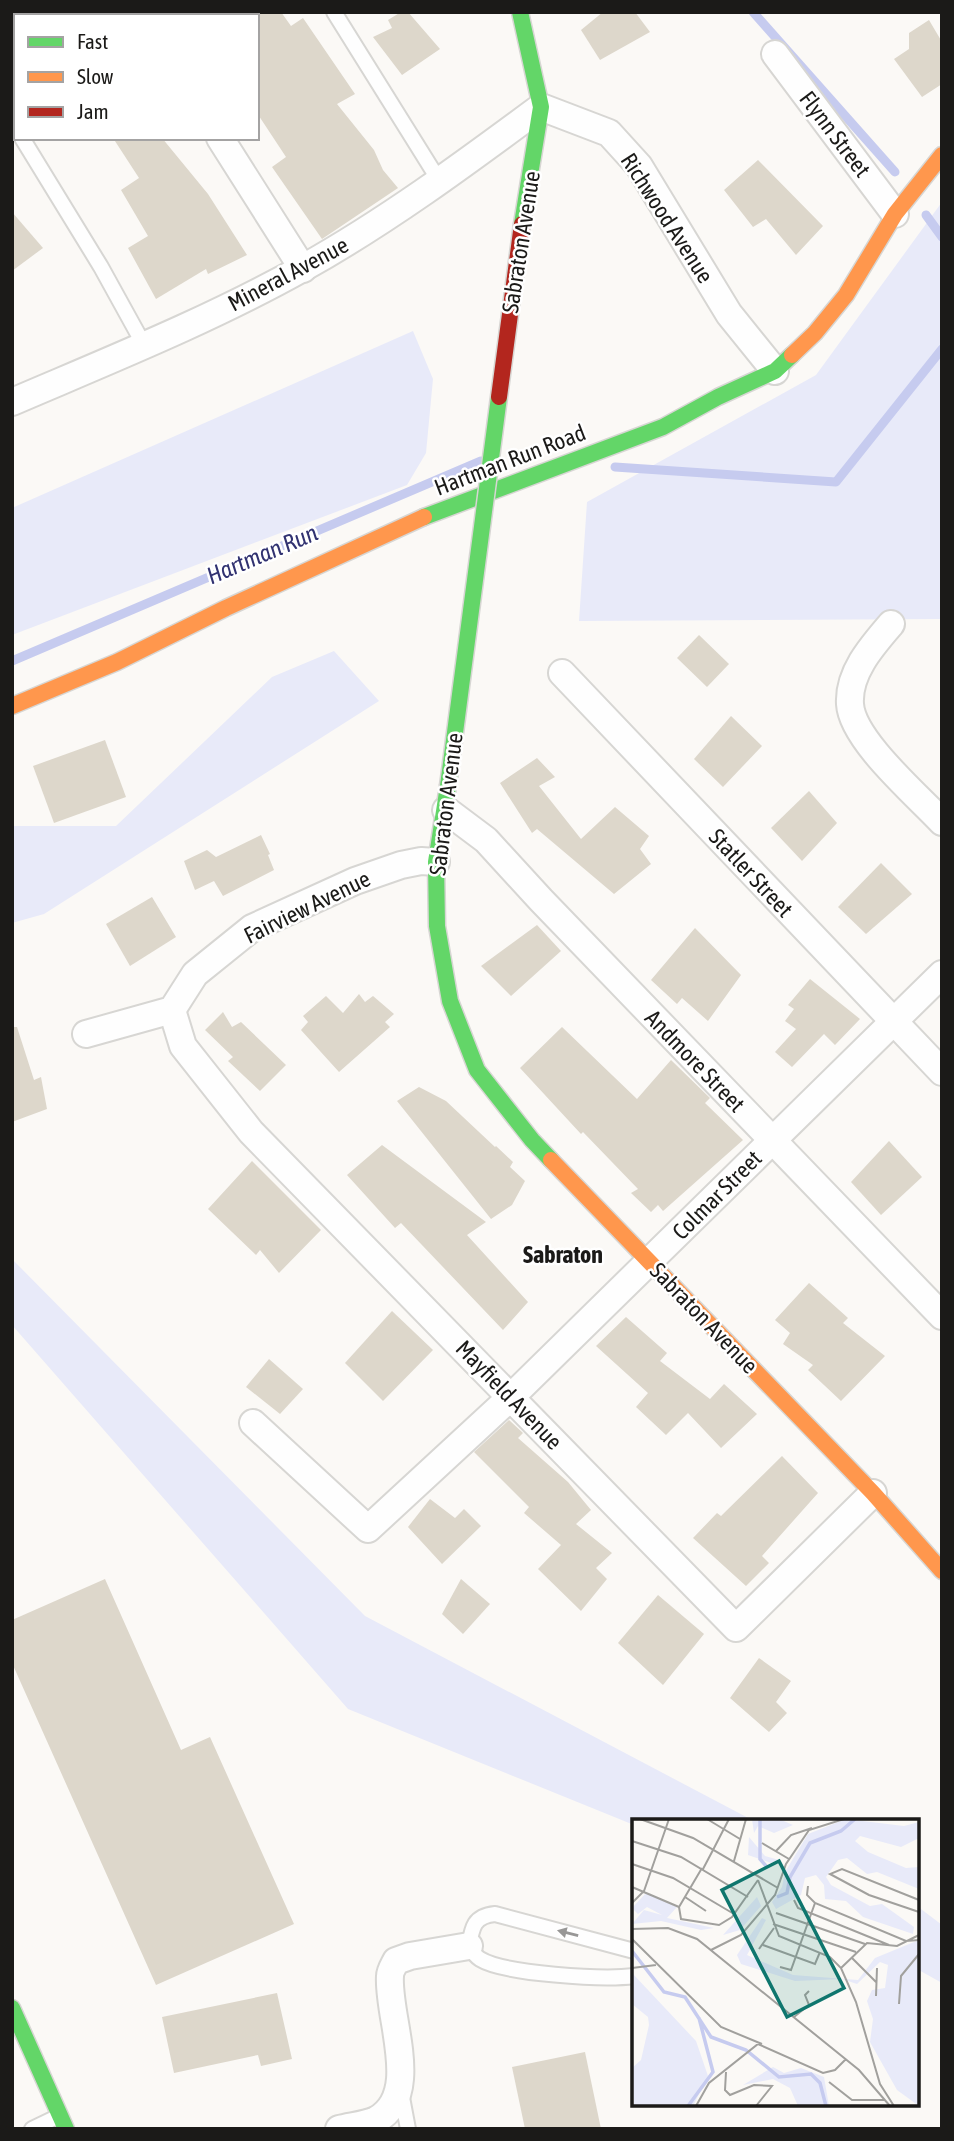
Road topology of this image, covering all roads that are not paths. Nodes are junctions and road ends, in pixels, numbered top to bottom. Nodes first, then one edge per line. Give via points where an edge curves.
1 (334, 12) edge
2 (520, 12) edge
3 (775, 54) dead end
4 (541, 107) junction
5 (23, 140) edge
6 (221, 140) edge
7 (942, 155) edge
8 (440, 181) junction
9 (895, 214) junction
10 (303, 269) junction
11 (144, 345) junction
12 (775, 371) junction
13 (12, 402) edge
14 (891, 624) dead end
15 (562, 673) dead end
16 (12, 706) edge
17 (447, 798) junction
18 (942, 822) edge
19 (436, 862) junction
20 (942, 974) edge
21 (172, 1010) junction
22 (892, 1021) junction
23 (86, 1034) dead end
24 (942, 1072) edge
25 (771, 1140) junction
26 (649, 1262) junction
27 (942, 1316) edge
28 (511, 1397) junction
29 (253, 1423) dead end
30 (873, 1493) junction
31 (942, 1571) edge
32 (469, 1946) junction
33 (632, 1950) edge
34 (632, 1976) edge
35 (12, 2008) edge
36 (400, 2089) junction
37 (63, 2122) edge
38 (32, 2129) edge
39 (339, 2129) edge
40 (408, 2129) edge

1 - 8 lane
2 - 4 street
3 - 9 street, Flynn Street
4 - 8 street, Mineral Avenue
4 - 12 street, Richwood Avenue via 609,133 639,166 729,314
4 - 17 street, Sabraton Avenue, bridge
5 - 11 lane
6 - 10 street
7 - 9 street, Hartman Run Road
8 - 10 street, Mineral Avenue
9 - 12 street, Hartman Run Road via 846,295
10 - 11 street, Mineral Avenue
11 - 13 street, Mineral Avenue
12 - 16 street, Hartman Run Road via 663,427 427,516 117,662
14 - 18 street via 867,652 853,681 850,705 858,728 884,763
15 - 22 street, Statler Street
17 - 19 street, Sabraton Avenue
17 - 25 street, Andmore Street
19 - 21 street, Fairview Avenue via 401,865 355,881 252,928 195,974
19 - 26 street, Sabraton Avenue via 437,926 450,1001 477,1070 532,1140
20 - 22 street, Colmar Street
21 - 23 street
21 - 28 street, Mayfield Avenue via 183,1046 251,1132
22 - 24 street, Statler Street
22 - 25 street, Colmar Street
25 - 26 street, Colmar Street
25 - 27 street, Andmore Street
26 - 28 street, Colmar Street
26 - 30 street, Sabraton Avenue
28 - 29 street, Colmar Street via 368,1529
28 - 30 street, Mayfield Avenue via 736,1628
30 - 31 street, Sabraton Avenue
33 -> 32 lane via 495,1914 483,1915 475,1923
32 - 34 lane via 478,1958 498,1967 601,1978
32 - 36 street via 396,1961 390,1974
35 - 37 street
36 - 39 street via 391,2108 375,2120
36 - 40 lane
37 - 38 lane

